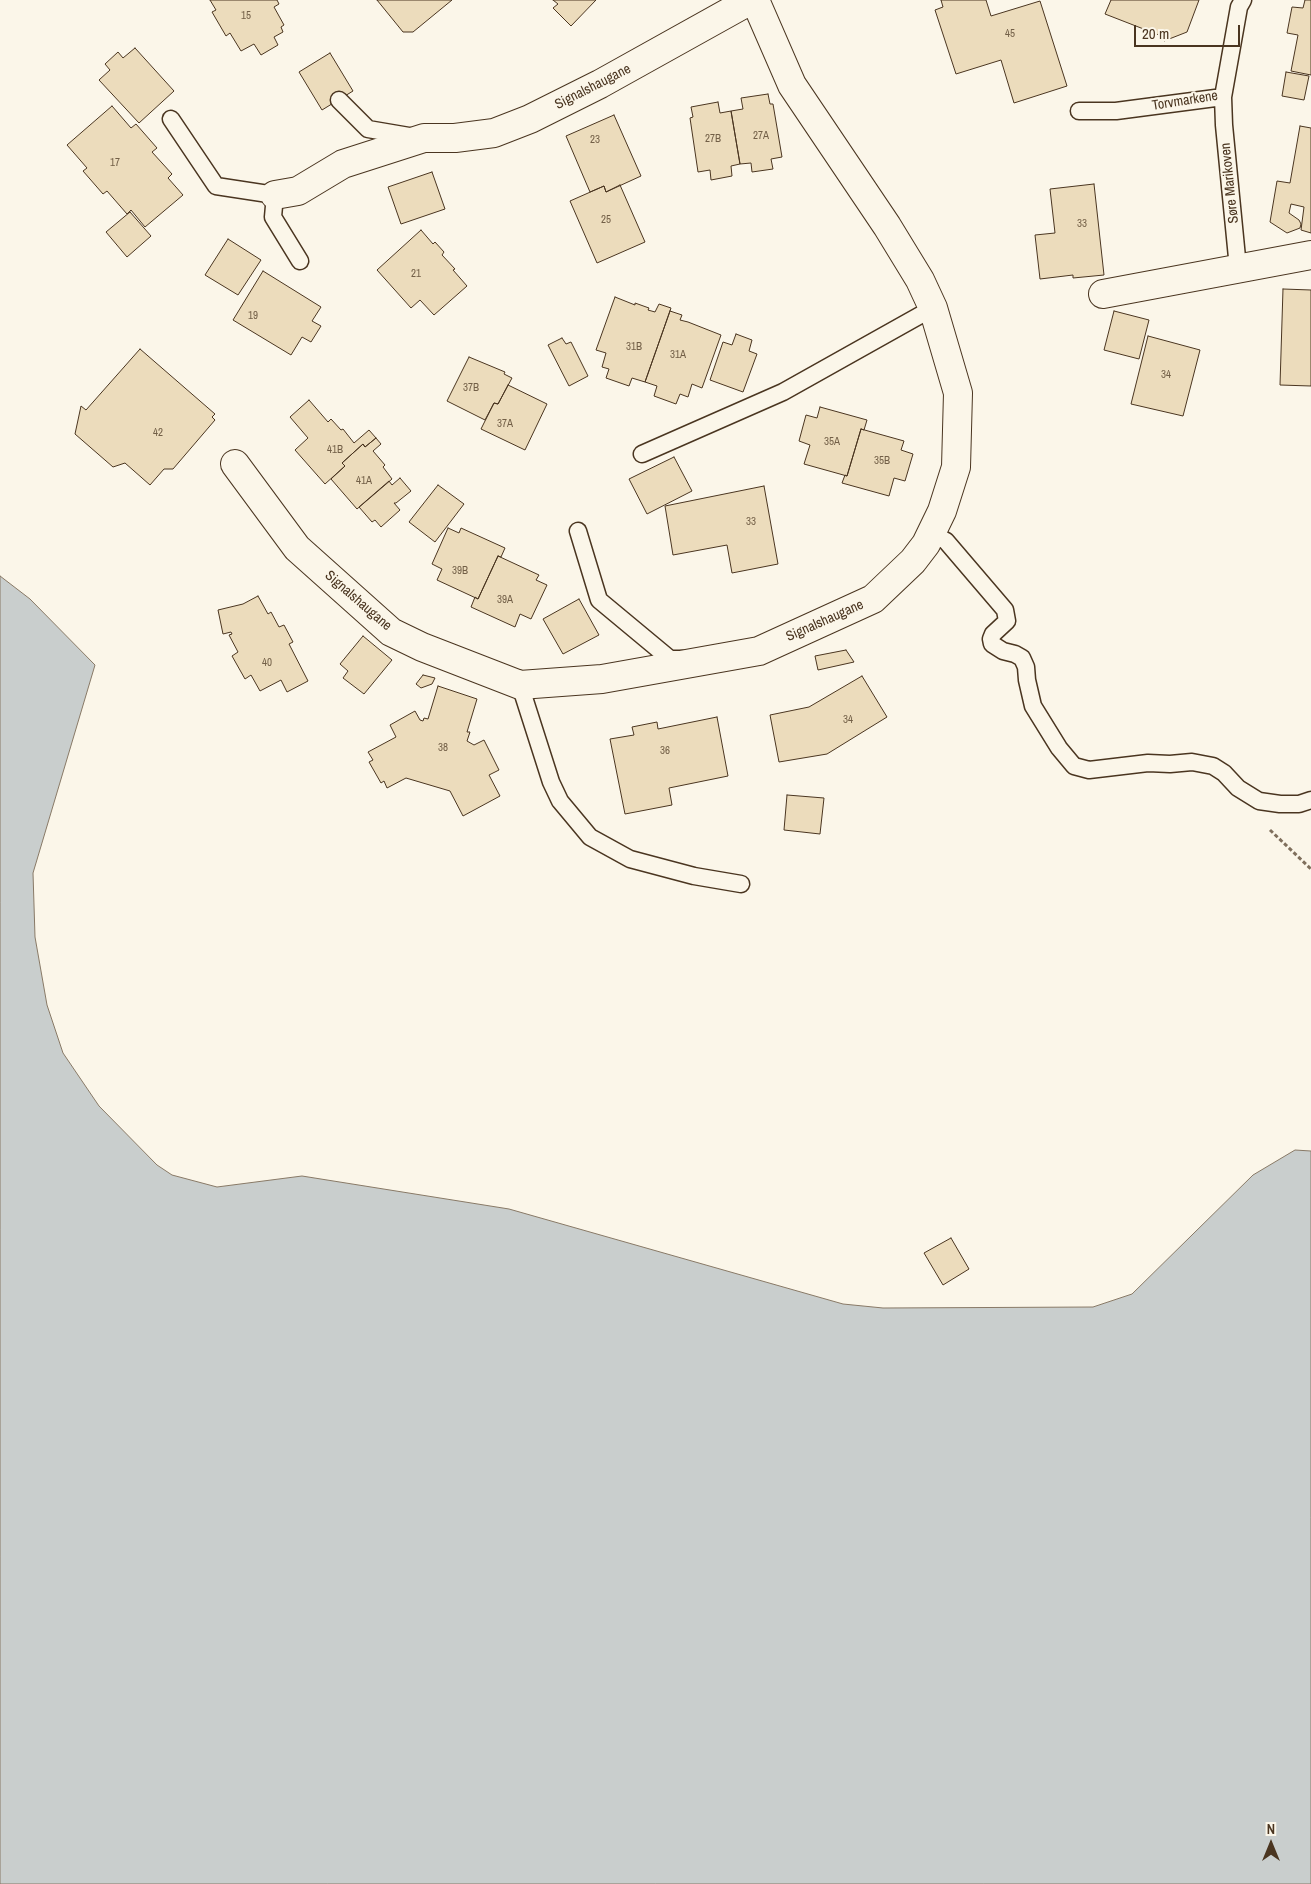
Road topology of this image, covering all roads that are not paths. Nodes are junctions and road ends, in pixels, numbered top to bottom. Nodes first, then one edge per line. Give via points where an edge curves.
1 (751, 0) edge
2 (756, 0) edge
3 (1243, 0) edge
4 (1223, 97) junction
5 (339, 100) dead end
6 (1079, 111) dead end
7 (171, 119) dead end
8 (424, 138) junction
9 (275, 195) junction
10 (1311, 255) edge
11 (300, 261) dead end
12 (1238, 268) junction
13 (1103, 294) dead end
14 (933, 308) junction
15 (642, 454) dead end
16 (235, 464) dead end
17 (578, 531) dead end
18 (931, 534) junction
19 (728, 657) junction
20 (520, 685) junction
21 (1311, 800) edge
22 (741, 884) dead end

1 - 8 street, Signalshaugane via 530,119 494,133
2 - 14 street, Signalshaugane via 792,85 887,226
3 - 4 lane, Torvmarkene via 1239,7
4 - 6 lane, Torvmarkene via 1116,111
4 - 12 lane, Søre Marikoven
5 - 8 lane, Signalshaugane via 368,129
7 - 9 lane, Signalshaugane via 216,186
8 - 9 street, Signalshaugane via 342,164 298,191
9 - 11 lane via 273,217
10 - 12 street
12 - 13 street
14 - 15 lane via 783,392
14 - 18 street, Signalshaugane via 958,393 956,467
16 - 20 street, Signalshaugane via 297,548 391,632
17 - 19 lane, Signalshaugane via 598,600 670,659
18 - 19 street, Signalshaugane via 913,561 873,599 759,651
18 - 21 lane via 946,541 1005,610 1007,621 993,634 992,644 1022,658 1033,706 1074,766 1089,770 1192,762 1212,766 1224,773 1238,788 1258,801 1299,804
19 - 20 street, Signalshaugane via 602,679
20 - 22 lane via 550,782 560,801 590,837 630,859 694,876

